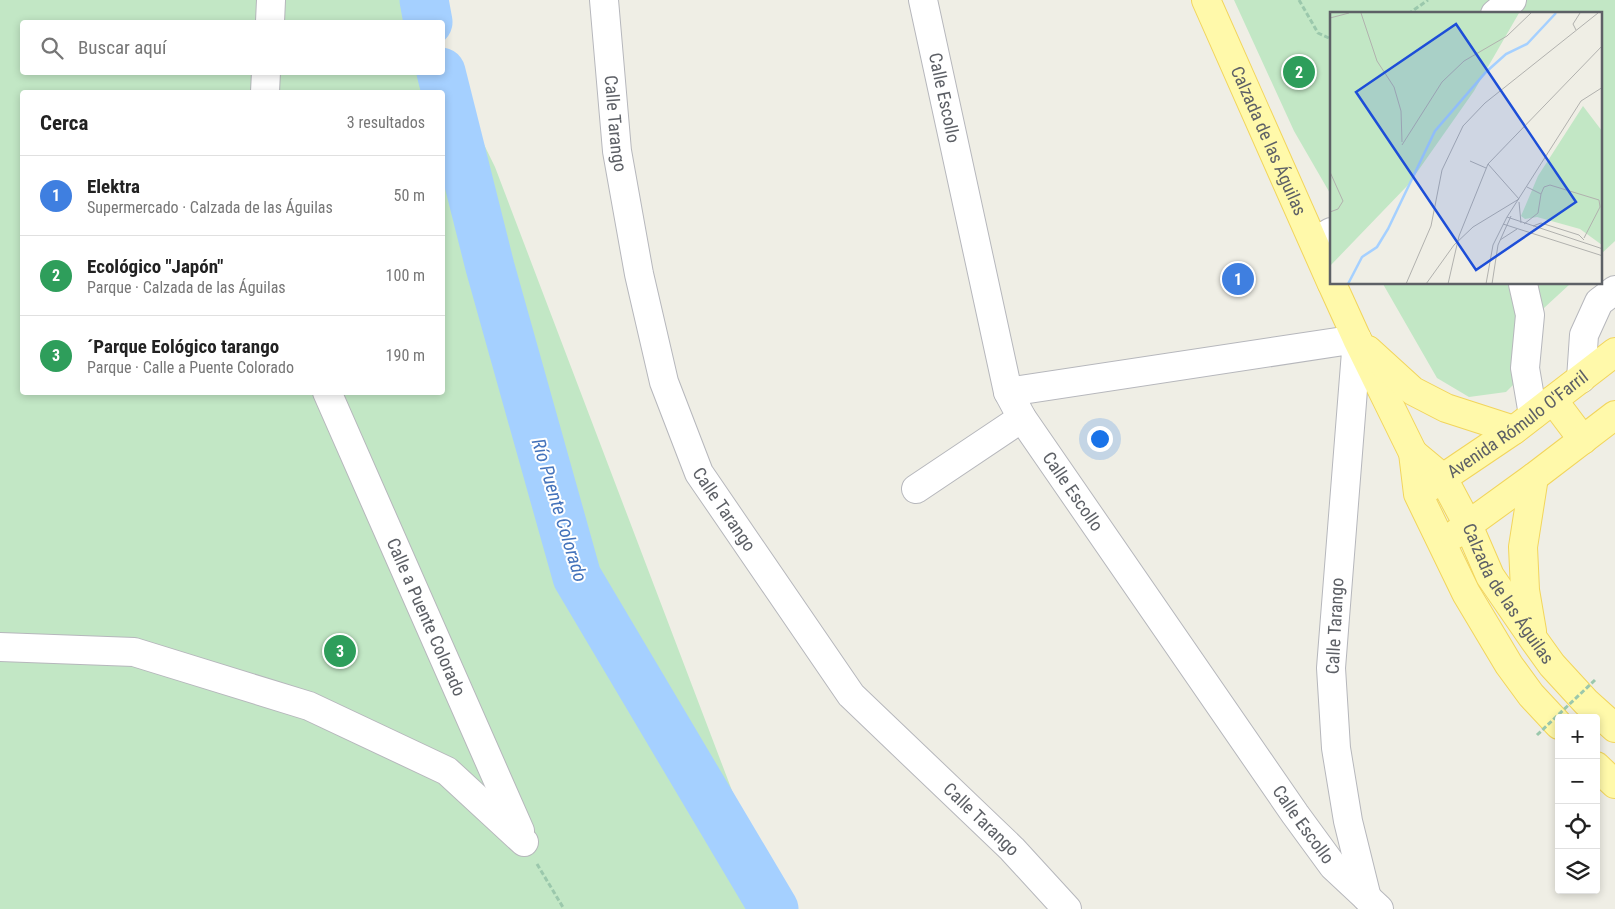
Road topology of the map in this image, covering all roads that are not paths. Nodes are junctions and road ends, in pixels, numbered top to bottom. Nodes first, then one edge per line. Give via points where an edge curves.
1 (271, 0) edge
2 (604, 0) edge
3 (923, 0) edge
4 (1206, 0) edge
5 (1512, 0) edge
6 (1497, 12) edge
7 (270, 20) edge
8 (266, 75) edge
9 (265, 90) edge
10 (1322, 237) edge
11 (1330, 274) edge
12 (1333, 285) edge
13 (1525, 285) edge
14 (1615, 290) edge
15 (1357, 339) junction
16 (1615, 352) edge
17 (1581, 379) junction
18 (1008, 392) junction
19 (328, 395) edge
20 (1533, 415) junction
21 (1615, 415) edge
22 (1022, 418) junction
23 (1583, 440) junction
24 (1412, 453) junction
25 (1534, 477) junction
26 (1443, 478) junction
27 (916, 489) dead end
28 (1418, 494) junction
29 (1468, 525) junction
30 (1442, 543) junction
31 (1534, 640) junction
32 (0, 647) edge
33 (1615, 728) edge
34 (1548, 730) edge
35 (1600, 770) edge
36 (1615, 784) edge
37 (1372, 905) edge
38 (1067, 909) edge

1 - 7 street
2 - 38 street, Calle Tarango via 617,152 639,274 664,382 699,473 851,695 1012,849
3 - 18 street, Calle Escollo
4 - 10 main road, Calzada de las Águilas
5 - 6 street
8 - 9 street
10 - 11 main road, Calzada de las Águilas
12 - 15 main road, Calzada de las Águilas
13 - 20 street via 1530,315 1525,368
14 - 17 street via 1599,302 1584,335
15 - 18 street
15 - 20 main road via 1413,391 1446,408
15 - 24 main road, Calzada de las Águilas
15 - 37 street, Calle Tarango via 1331,668 1337,757 1348,821
16 - 17 main road, Avenida Rómulo O'Farril
17 - 20 main road, Avenida Rómulo O'Farril
18 - 22 street, Calle Escollo
19 - 32 street, Calle a Puente Colorado via 524,842 447,771 309,706 134,652
20 - 23 main road
20 - 26 main road, Avenida Rómulo O'Farril
21 - 23 main road
22 - 27 street
22 - 37 street, Calle Escollo via 1295,814 1333,866
23 - 25 main road
24 - 26 main road, Calzada de las Águilas
24 - 28 main road, Calzada de las Águilas
25 - 29 main road
25 - 31 main road via 1523,547
26 - 28 main road, Avenida Rómulo O'Farril
26 - 29 main road, Calzada de las Águilas
28 - 30 main road, Calzada de las Águilas
29 - 30 main road
29 - 31 main road, Calzada de las Águilas via 1490,576
30 - 34 main road, Calzada de las Águilas via 1466,593 1531,695
31 - 33 main road, Calzada de las Águilas via 1586,702
35 - 36 main road

